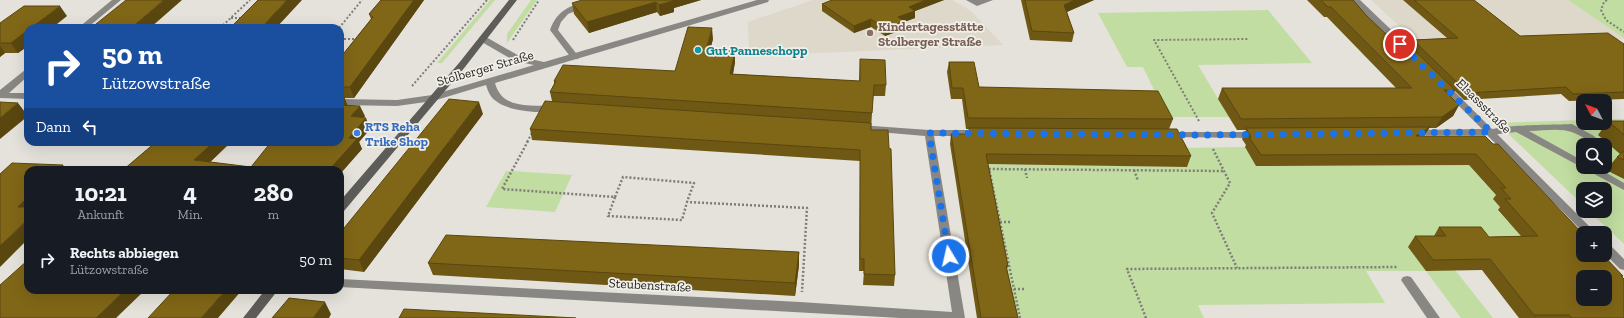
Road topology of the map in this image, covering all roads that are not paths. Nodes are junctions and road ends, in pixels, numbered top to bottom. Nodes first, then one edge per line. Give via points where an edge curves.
1 (117, 0) edge
2 (513, 0) edge
3 (599, 0) edge
4 (765, 0) edge
5 (970, 0) edge
6 (988, 0) edge
7 (1355, 0) edge
8 (87, 24) edge
9 (483, 39) junction
10 (1412, 55) edge
11 (575, 57) junction
12 (546, 65) junction
13 (24, 75) edge
14 (1434, 77) edge
15 (490, 82) junction
16 (0, 95) edge
17 (24, 96) edge
18 (433, 98) junction
19 (344, 102) edge
20 (561, 109) edge
21 (851, 128) edge
22 (1518, 129) junction
23 (1491, 132) junction
24 (929, 133) junction
25 (1404, 133) edge
26 (992, 134) edge
27 (1270, 134) edge
28 (1159, 135) edge
29 (1591, 138) edge
30 (1576, 160) edge
31 (1601, 174) edge
32 (1624, 187) edge
33 (344, 203) edge
34 (1584, 226) edge
35 (1612, 254) edge
36 (1624, 266) edge
37 (1407, 280) dead end
38 (344, 283) edge
39 (269, 294) edge
40 (249, 318) edge
41 (959, 318) edge
42 (1434, 318) edge

1 - 8 street
2 - 9 main road
3 - 11 street via 568,9 556,21 554,30
4 - 11 street, Stolberger Straße
5 - 6 street via 977,4
7 - 10 street
9 - 12 street, Stolberger Straße via 518,59
9 - 18 main road
11 - 12 street, Stolberger Straße
12 - 15 street, Stolberger Straße
13 - 16 street
14 - 23 street, Elsassstraße
15 - 18 street, Stolberger Straße
15 - 20 street via 494,94 512,106
16 - 17 street
18 - 19 street via 397,103
18 - 33 main road, Stolberger Straße
21 - 24 street
22 - 23 street
22 - 29 street via 1572,126
22 - 30 street
23 - 25 street
23 - 34 street, Elsassstraße
24 - 26 street
24 - 41 street
27 - 28 street
31 - 32 street
35 - 36 street
37 - 42 street
38 - 41 street, Steubenstraße via 800,307
39 - 40 main road

